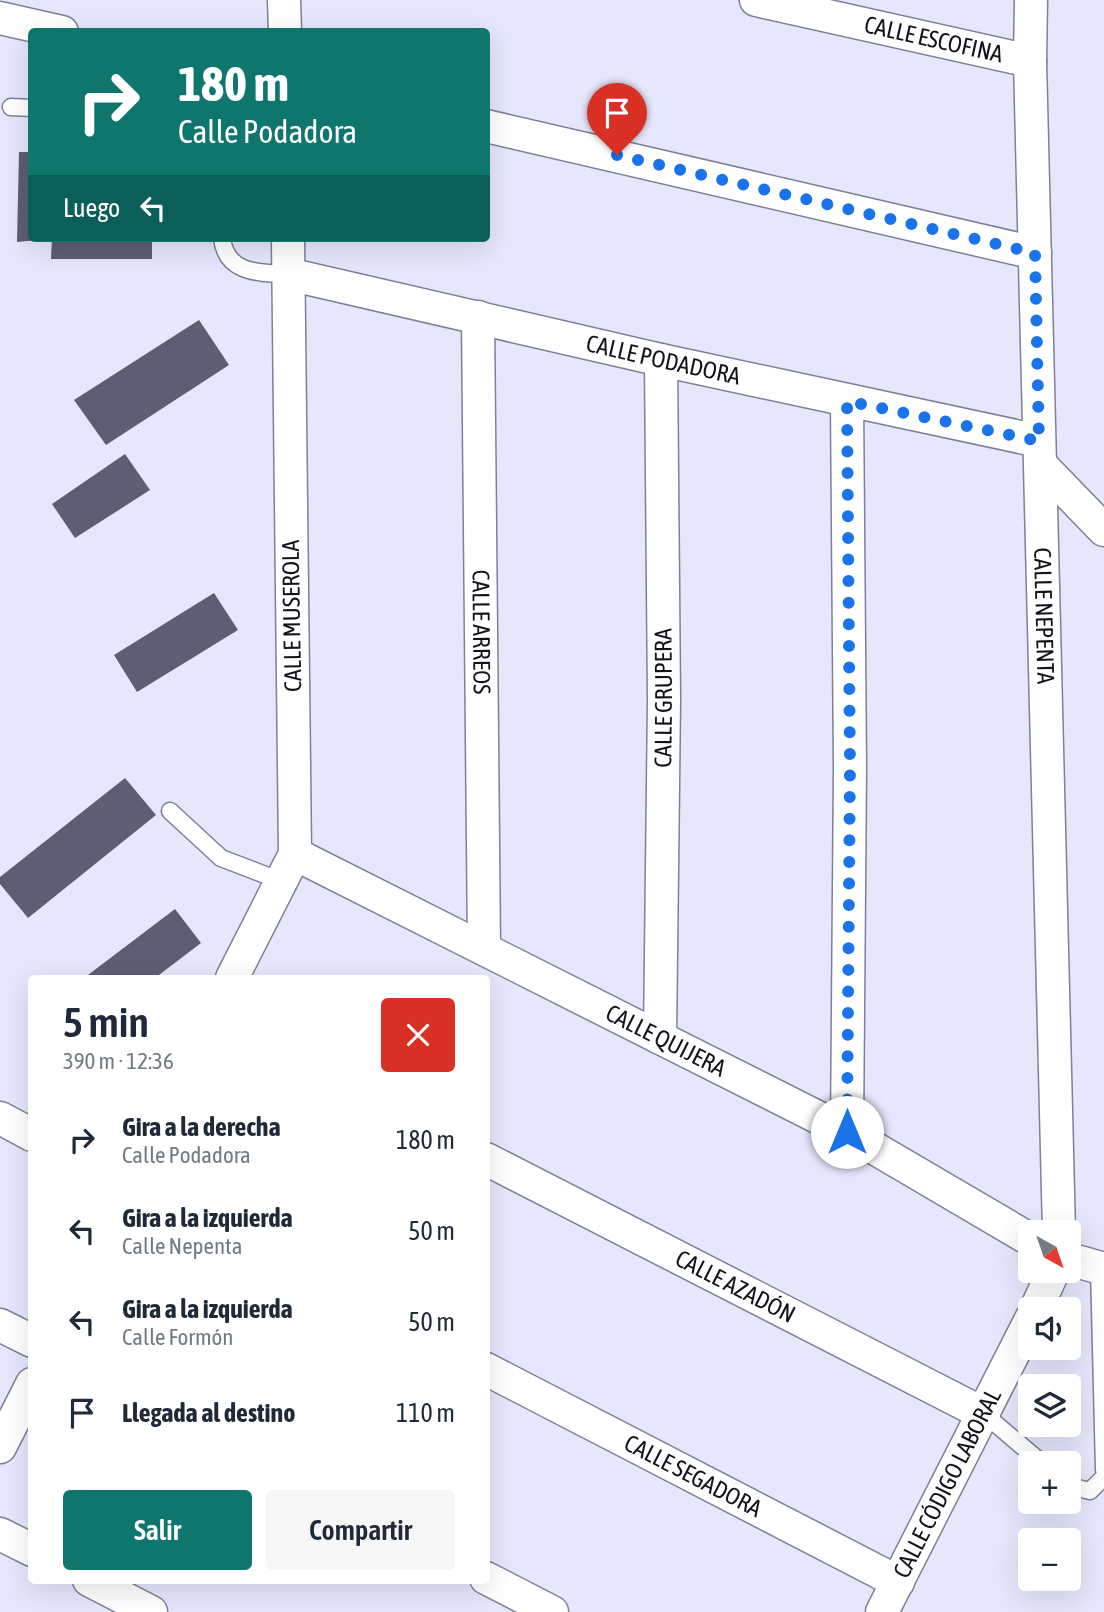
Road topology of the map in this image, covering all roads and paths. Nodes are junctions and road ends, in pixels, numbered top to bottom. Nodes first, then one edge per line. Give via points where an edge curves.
1 (284, 0) edge
2 (756, 0) edge
3 (1031, 0) edge
4 (0, 18) edge
5 (44, 28) edge
6 (285, 28) edge
7 (1030, 61) junction
8 (11, 107) dead end
9 (28, 108) edge
10 (490, 127) edge
11 (223, 242) edge
12 (288, 242) edge
13 (1035, 253) junction
14 (288, 274) junction
15 (478, 317) junction
16 (661, 360) junction
17 (847, 401) junction
18 (1040, 453) junction
19 (1104, 530) edge
20 (170, 811) dead end
21 (288, 868) junction
22 (484, 947) junction
23 (234, 975) edge
24 (660, 1038) junction
25 (0, 1118) edge
26 (847, 1132) junction
27 (28, 1133) edge
28 (490, 1161) edge
29 (1059, 1220) edge
30 (1018, 1232) edge
31 (1091, 1265) edge
32 (0, 1325) edge
33 (28, 1339) edge
34 (1018, 1345) edge
35 (490, 1371) edge
36 (28, 1392) edge
37 (984, 1414) junction
38 (0, 1447) edge
39 (1028, 1451) edge
40 (1104, 1470) edge
41 (1104, 1477) edge
42 (1081, 1489) edge
43 (0, 1534) edge
44 (28, 1548) edge
45 (490, 1580) edge
46 (898, 1582) junction
47 (97, 1584) edge
48 (151, 1612) edge
49 (552, 1612) edge
50 (882, 1612) edge

1 - 6 street
2 - 7 street, CALLE ESCOFINA
3 - 7 street, CALLE NEPENTA
4 - 5 street
7 - 13 street, CALLE NEPENTA
8 - 9 lane
10 - 13 street
11 - 14 lane via 226,256 239,267
12 - 14 street, CALLE MUSEROLA
13 - 18 street, CALLE NEPENTA
14 - 15 street, CALLE PODADORA
14 - 21 street, CALLE MUSEROLA
15 - 16 street, CALLE PODADORA
15 - 22 street, CALLE ARREOS
16 - 17 street, CALLE PODADORA
16 - 24 street, CALLE GRUPERA via 664,700
17 - 18 street, CALLE PODADORA
17 - 26 street
18 - 19 street
18 - 29 street, CALLE NEPENTA
20 - 21 lane via 221,858 249,872
21 - 22 street, CALLE QUIJERA
21 - 23 street, CALLE MUSEROLA
22 - 24 street, CALLE QUIJERA
24 - 26 street, CALLE QUIJERA
25 - 27 street
26 - 30 street, CALLE QUIJERA
28 - 37 street, CALLE AZADÓN
31 - 40 lane
32 - 33 street
34 - 37 street, CALLE CÓDIGO LABORAL
35 - 46 street, CALLE SEGADORA
36 - 38 street
37 - 39 lane
37 - 46 street, CALLE CÓDIGO LABORAL
41 - 42 lane via 1090,1491
43 - 44 street
45 - 49 street
46 - 50 street, CALLE CÓDIGO LABORAL
47 - 48 street

